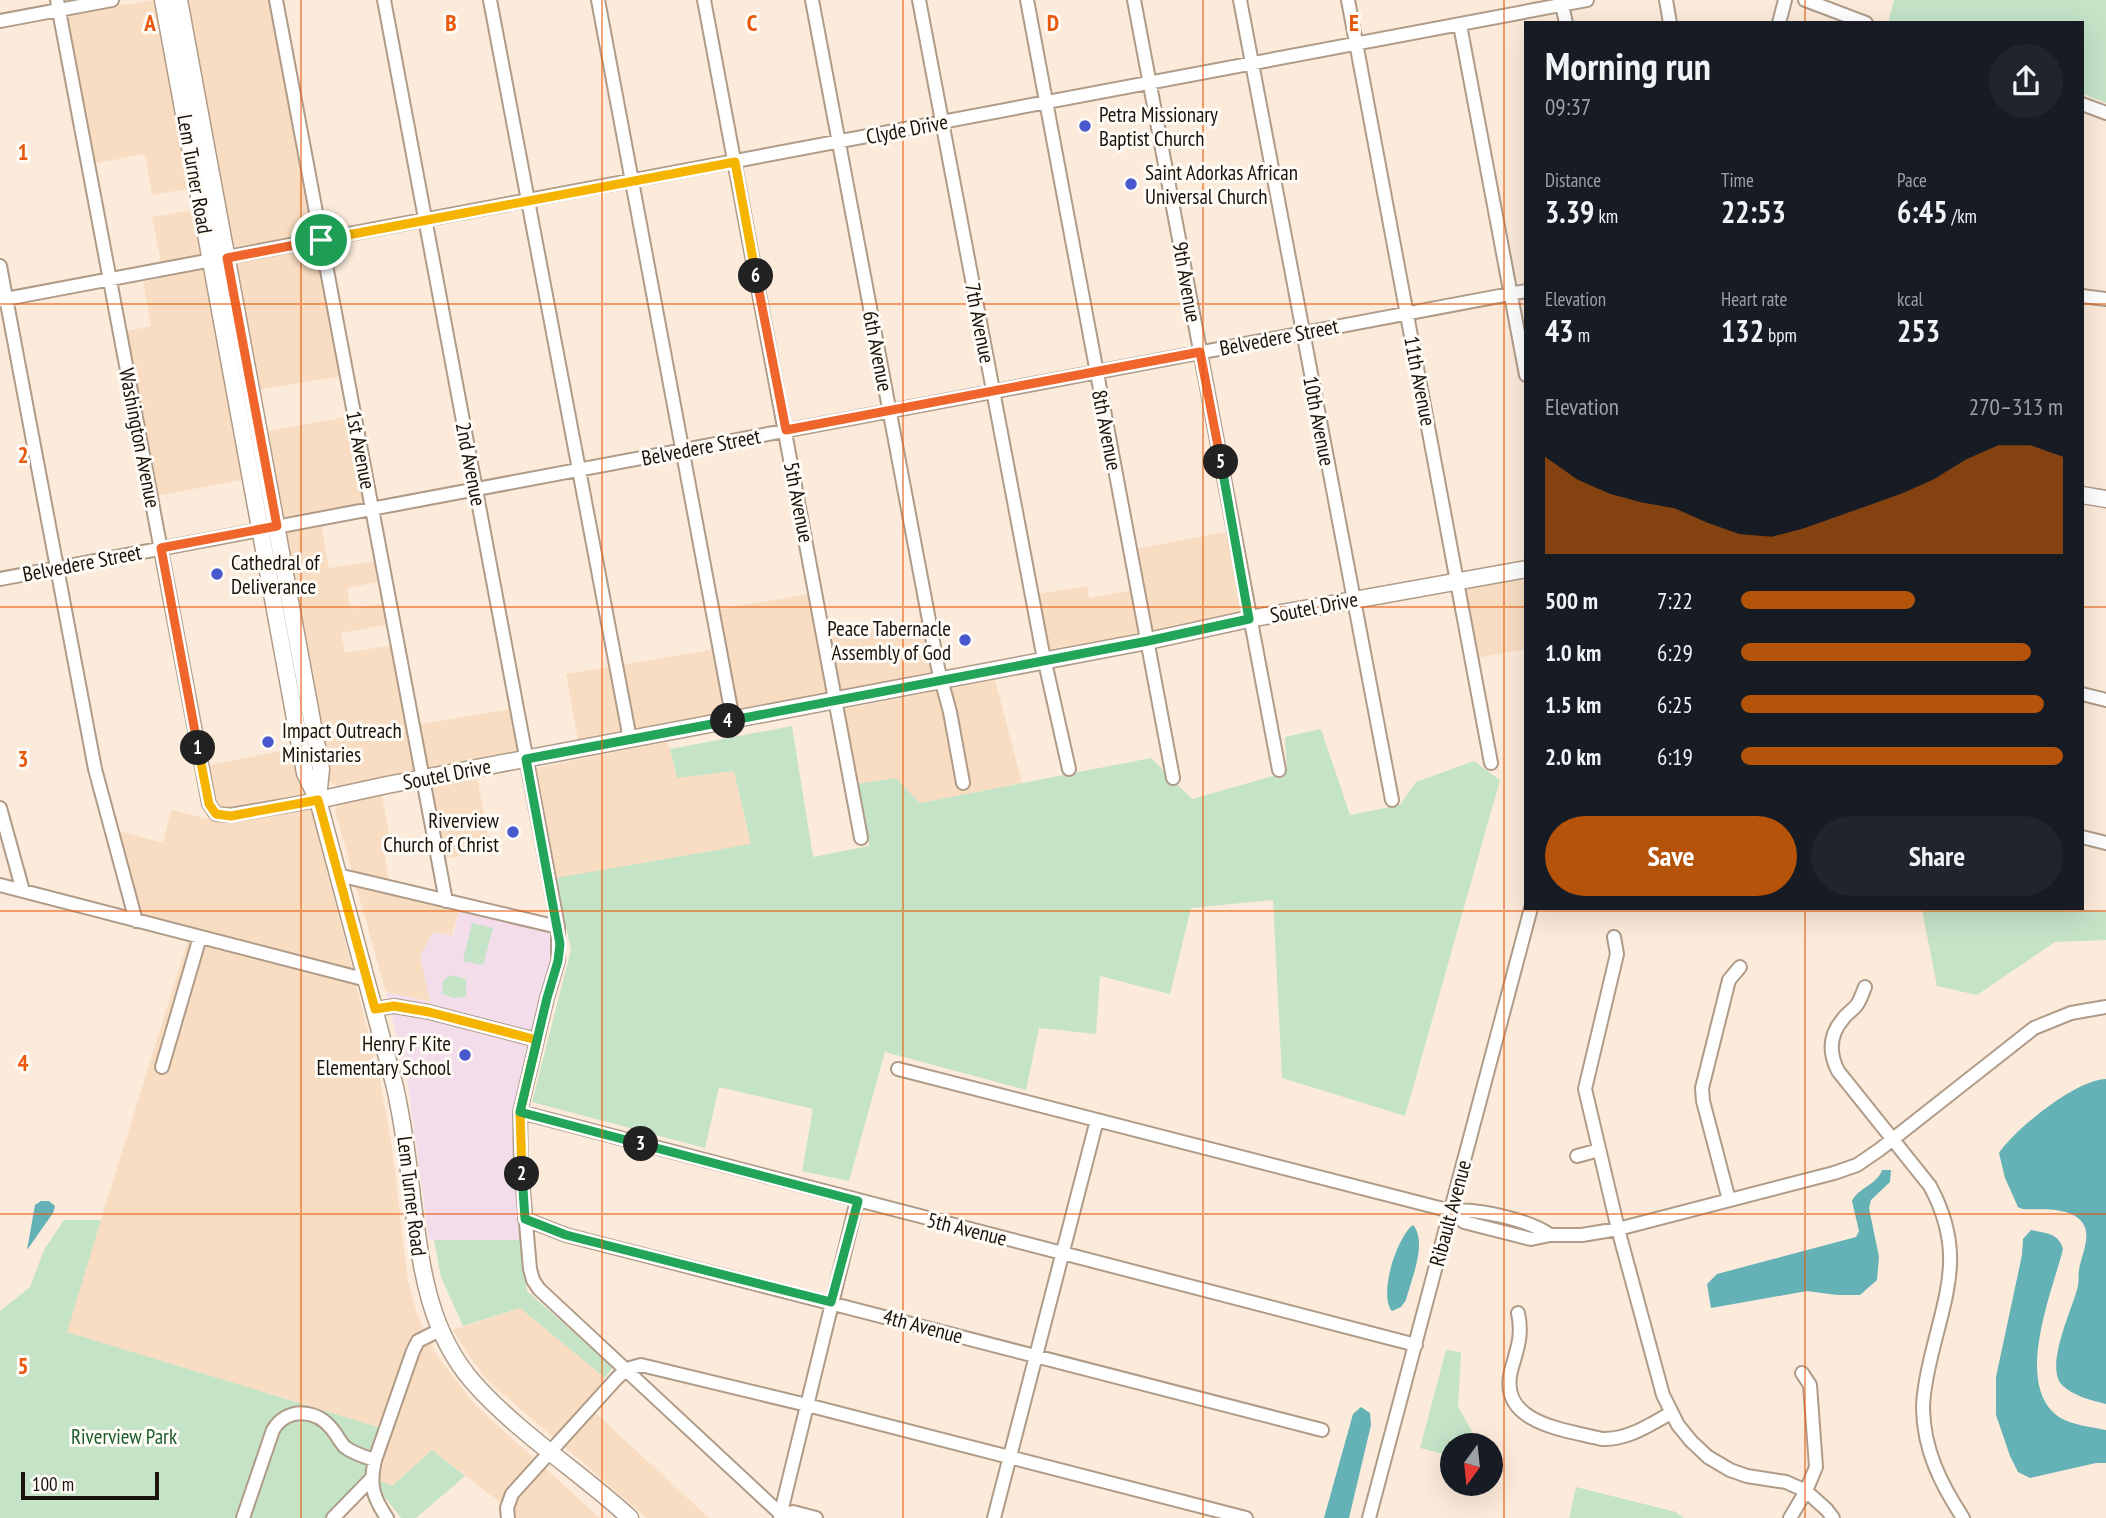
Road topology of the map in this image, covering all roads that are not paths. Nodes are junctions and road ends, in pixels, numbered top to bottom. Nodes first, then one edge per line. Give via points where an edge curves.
1 (112, 0) edge
2 (163, 0) edge
3 (179, 0) edge
4 (276, 0) edge
5 (384, 0) edge
6 (490, 0) edge
7 (598, 0) edge
8 (704, 0) edge
9 (812, 0) edge
10 (919, 0) edge
11 (1027, 0) edge
12 (1134, 0) edge
13 (1240, 0) edge
14 (1348, 0) edge
15 (1587, 0) edge
16 (1666, 0) edge
17 (1785, 0) edge
18 (1805, 0) edge
19 (58, 5) edge
20 (1562, 5) junction
21 (0, 21) edge
22 (1566, 21) edge
23 (1670, 21) edge
24 (1780, 21) edge
25 (1861, 21) edge
26 (1460, 25) junction
27 (1356, 45) junction
28 (1252, 64) junction
29 (1150, 83) junction
30 (1047, 103) junction
31 (2084, 105) edge
32 (2106, 113) edge
33 (942, 123) junction
34 (839, 142) junction
35 (735, 162) junction
36 (632, 181) junction
37 (528, 201) junction
38 (425, 220) junction
39 (321, 240) junction
40 (219, 259) junction
41 (0, 266) edge
42 (110, 280) junction
43 (1524, 291) edge
44 (1511, 294) junction
45 (2084, 296) edge
46 (2106, 299) edge
47 (3, 300) edge
48 (1407, 314) junction
49 (1303, 333) junction
50 (1200, 352) junction
51 (1524, 364) edge
52 (1096, 372) junction
53 (993, 392) junction
54 (890, 411) junction
55 (786, 430) junction
56 (682, 451) junction
57 (579, 470) junction
58 (476, 489) junction
59 (2084, 495) edge
60 (2106, 499) edge
61 (372, 509) junction
62 (269, 527) junction
63 (161, 548) junction
64 (57, 568) junction
65 (1524, 569) edge
66 (0, 579) edge
67 (1458, 580) junction
68 (1354, 599) junction
69 (1249, 619) junction
70 (1148, 641) junction
71 (1045, 661) junction
72 (941, 681) junction
73 (2084, 694) edge
74 (836, 700) junction
75 (2106, 700) edge
76 (733, 720) junction
77 (630, 739) junction
78 (526, 759) junction
79 (1491, 763) dead end
80 (1069, 769) dead end
81 (1279, 770) dead end
82 (1173, 778) dead end
83 (423, 779) junction
84 (963, 783) dead end
85 (318, 800) junction
86 (1392, 800) dead end
87 (0, 808) edge
88 (861, 838) dead end
89 (2084, 838) edge
90 (2106, 843) edge
91 (338, 875) junction
92 (0, 885) edge
93 (23, 891) junction
94 (446, 901) junction
95 (1530, 910) edge
96 (136, 920) junction
97 (558, 927) junction
98 (200, 937) junction
99 (1614, 937) dead end
100 (1740, 967) dead end
101 (367, 980) junction
102 (1865, 988) dead end
103 (2106, 1007) edge
104 (375, 1009) junction
105 (537, 1040) junction
106 (162, 1067) dead end
107 (898, 1069) dead end
108 (520, 1112) junction
109 (1097, 1120) junction
110 (1893, 1139) junction
111 (1598, 1150) junction
112 (1577, 1156) dead end
113 (1729, 1200) junction
114 (858, 1201) junction
115 (1451, 1211) junction
116 (525, 1219) junction
117 (1618, 1229) junction
118 (1061, 1253) junction
119 (831, 1302) junction
120 (1518, 1314) dead end
121 (440, 1330) junction
122 (1416, 1345) junction
123 (1035, 1355) junction
124 (627, 1369) junction
125 (1802, 1373) dead end
126 (807, 1405) junction
127 (1671, 1413) junction
128 (1322, 1430) dead end
129 (551, 1451) junction
130 (1009, 1457) junction
131 (375, 1460) junction
132 (371, 1479) junction
133 (1806, 1491) junction
134 (782, 1517) edge
135 (243, 1518) edge
136 (334, 1518) edge
137 (387, 1518) edge
138 (508, 1518) edge
139 (630, 1518) edge
140 (816, 1518) edge
141 (994, 1518) edge
142 (1245, 1518) edge
143 (1369, 1518) edge
144 (1790, 1518) edge
145 (1833, 1518) edge
146 (1963, 1518) edge

1 - 19 street
2 - 40 main road, Lem Turner Road
3 - 40 main road, Lem Turner Road
4 - 39 street, 1st Avenue
5 - 38 street, 2nd Avenue
6 - 37 street
7 - 36 street
8 - 35 street, 5th Avenue
9 - 34 street, 6th Avenue
10 - 33 street, 7th Avenue
11 - 30 street, 8th Avenue
12 - 29 street, 9th Avenue
13 - 28 street, 10th Avenue
14 - 27 street, 11th Avenue
15 - 20 street, Clyde Drive
16 - 23 street
17 - 24 street
18 - 25 street
19 - 21 street
19 - 42 street, Washington Avenue
20 - 22 street
20 - 26 street, Clyde Drive
26 - 27 street, Clyde Drive
26 - 44 street
27 - 28 street, Clyde Drive
27 - 48 street, 11th Avenue
28 - 29 street, Clyde Drive
28 - 49 street, 10th Avenue
29 - 30 street, Clyde Drive
29 - 50 street, 9th Avenue
30 - 33 street, Clyde Drive
30 - 52 street, 8th Avenue
31 - 32 street
33 - 34 street, Clyde Drive
33 - 53 street, 7th Avenue
34 - 35 street, Clyde Drive
34 - 54 street, 6th Avenue
35 - 36 street, Clyde Drive
35 - 55 street, 5th Avenue
36 - 37 street, Clyde Drive
36 - 56 street
37 - 38 street, Clyde Drive
37 - 57 street
38 - 39 street, Clyde Drive
38 - 58 street, 2nd Avenue
39 - 40 street, Clyde Drive
39 - 61 street, 1st Avenue
40 - 42 street, Clyde Drive
40 - 62 main road, Lem Turner Road
41 - 47 street
42 - 47 street, Clyde Drive
42 - 63 street, Washington Avenue
43 - 44 street, Belvedere Street
44 - 48 street, Belvedere Street
44 - 51 street
45 - 46 street
47 - 64 street
48 - 49 street, Belvedere Street
48 - 67 street, 11th Avenue
49 - 50 street, Belvedere Street
49 - 68 street, 10th Avenue
50 - 52 street, Belvedere Street
50 - 69 street, 9th Avenue
52 - 53 street, Belvedere Street
52 - 70 street, 8th Avenue
53 - 54 street, Belvedere Street
53 - 71 street, 7th Avenue
54 - 55 street, Belvedere Street
54 - 72 street, 6th Avenue
55 - 56 street, Belvedere Street
55 - 74 street, 5th Avenue
56 - 57 street, Belvedere Street
56 - 76 street
57 - 58 street, Belvedere Street
57 - 77 street
58 - 61 street, Belvedere Street
58 - 78 street, 2nd Avenue
59 - 60 main road
61 - 62 street, Belvedere Street
61 - 83 street, 1st Avenue
62 - 63 street, Belvedere Street
62 - 85 main road, Lem Turner Road via 305,773
63 - 64 street, Belvedere Street
63 - 85 street, Washington Avenue via 212,810 231,816
64 - 66 street, Belvedere Street
64 - 96 street via 95,769
65 - 67 main road, Soutel Drive
67 - 68 main road, Soutel Drive
67 - 79 street, 11th Avenue
68 - 69 main road, Soutel Drive
68 - 86 street, 10th Avenue
69 - 70 main road, Soutel Drive
69 - 81 street, 9th Avenue
70 - 71 main road, Soutel Drive
70 - 82 street, 8th Avenue
71 - 72 main road, Soutel Drive
71 - 80 street, 7th Avenue
72 - 74 main road, Soutel Drive
72 - 84 street, 6th Avenue
73 - 75 street
74 - 76 main road, Soutel Drive
74 - 88 street, 5th Avenue
76 - 77 main road, Soutel Drive
77 - 78 main road, Soutel Drive
78 - 83 main road, Soutel Drive
78 - 97 street, 2nd Avenue
83 - 85 main road, Soutel Drive
83 - 94 street, 1st Avenue
85 - 91 main road, Lem Turner Road
87 - 93 street
89 - 90 street
91 - 94 street
91 - 101 main road, Lem Turner Road
92 - 93 street
93 - 96 street
94 - 97 street
95 - 115 street, Ribault Avenue
96 - 98 street
97 - 105 street, 2nd Avenue via 558,961
98 - 101 street
98 - 106 street
99 - 111 street via 1617,954 1585,1089
100 - 113 street via 1729,980 1702,1088
101 - 104 main road, Lem Turner Road
102 - 110 street via 1858,1005 1836,1028 1831,1051 1838,1071
103 - 110 street via 2071,1013 2034,1028
104 - 105 street via 394,1006 429,1012
104 - 121 main road, Lem Turner Road via 404,1131 423,1276
105 - 108 street, 2nd Avenue
107 - 109 street
108 - 114 street, 5th Avenue
108 - 116 street, 2nd Avenue
109 - 115 street
109 - 118 street
110 - 113 street via 1857,1165
110 - 146 street via 1930,1186 1948,1229 1951,1267 1923,1407 1932,1462
111 - 112 street
111 - 117 street
113 - 117 street
114 - 118 street, 5th Avenue
114 - 119 street
115 - 117 street via 1464,1222 1531,1239
115 - 122 street, Ribault Avenue
116 - 119 street, 4th Avenue via 566,1235
116 - 124 street, 2nd Avenue via 533,1280 539,1289
117 - 127 street
118 - 122 street, 5th Avenue
118 - 123 street
119 - 123 street, 4th Avenue
119 - 126 street
120 - 127 street via 1522,1329 1510,1388 1528,1418 1614,1440
121 - 129 main road, Lem Turner Road via 473,1381
121 - 131 street via 418,1341
122 - 143 street, Ribault Avenue
123 - 128 street, 4th Avenue
123 - 130 street
124 - 126 street via 648,1365
124 - 129 street
124 - 134 street, 2nd Avenue
125 - 133 street via 1810,1385 1816,1456
126 - 130 street
126 - 134 street
127 - 133 street via 1690,1441 1730,1470
129 - 138 street via 512,1494
129 - 139 main road, Lem Turner Road
130 - 141 street
130 - 142 street
131 - 132 street
131 - 135 street via 344,1446 322,1419 291,1414 273,1430
132 - 136 street
132 - 137 street
133 - 144 street
133 - 145 street
134 - 140 street via 793,1512

